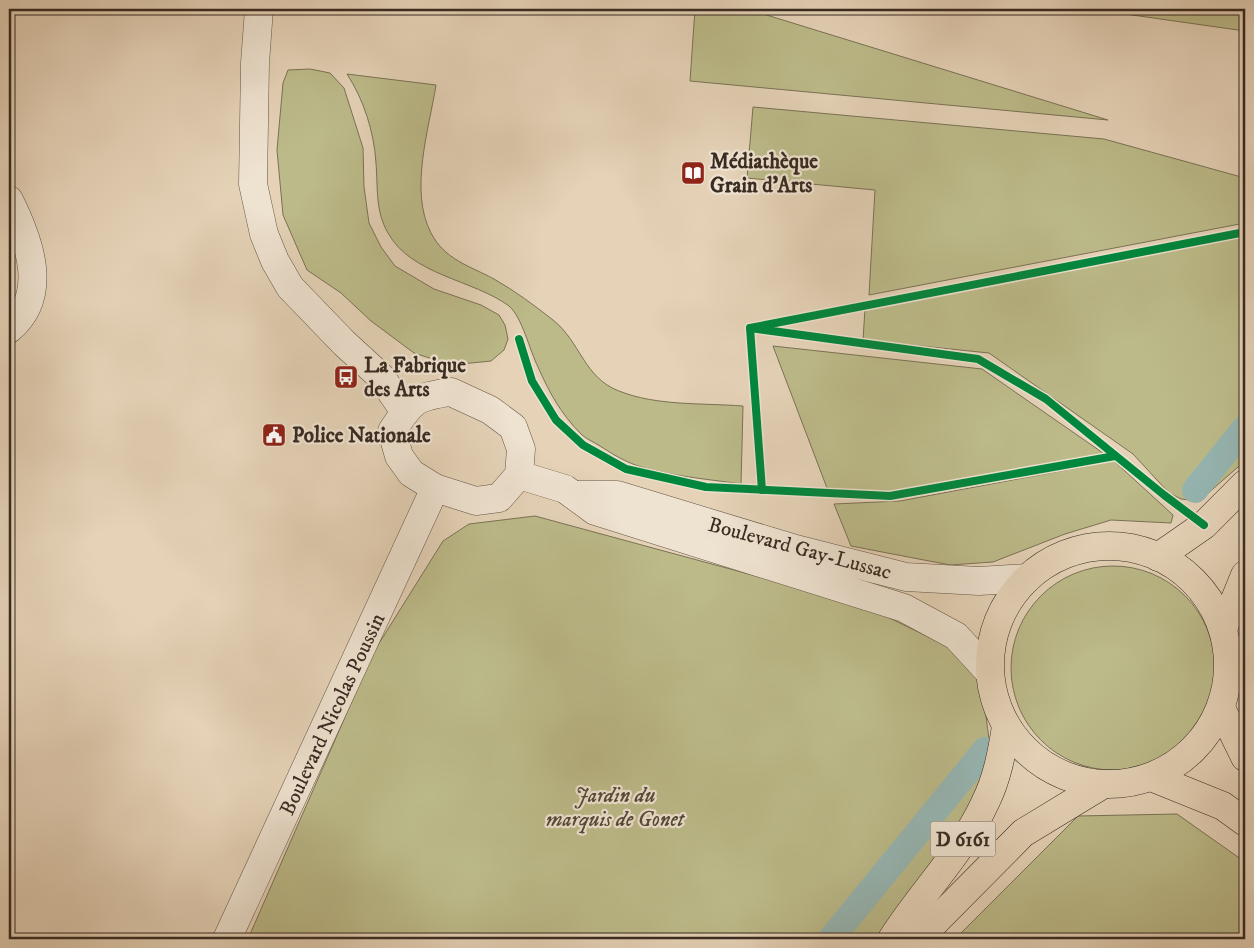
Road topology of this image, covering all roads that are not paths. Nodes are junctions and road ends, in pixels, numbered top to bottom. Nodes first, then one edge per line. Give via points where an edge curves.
1 (259, 9) edge
2 (9, 200) edge
3 (9, 329) edge
4 (405, 412) junction
5 (519, 475) junction
6 (1245, 484) edge
7 (435, 488) junction
8 (575, 495) junction
9 (1158, 557) junction
10 (1245, 575) edge
11 (1028, 578) junction
12 (1223, 629) junction
13 (990, 673) junction
14 (1221, 708) junction
15 (1006, 726) junction
16 (1245, 757) edge
17 (1151, 777) junction
18 (1102, 784) junction
19 (1245, 822) edge
20 (227, 939) edge
21 (892, 939) edge
22 (918, 939) edge

1 - 4 street via 253,184 264,234 290,287 381,377
2 - 3 street via 24,230 34,270 28,302 17,322
4 - 5 street via 410,404 426,395 451,392 490,410 513,427 521,449
4 - 7 street via 392,431 398,456 411,473
5 - 7 street via 499,498 476,500
5 - 8 street, Boulevard Gay-Lussac via 566,489
6 - 9 main road via 1204,525
7 - 20 street, Boulevard Nicolas Poussin
8 - 11 street, Boulevard Gay-Lussac via 617,495 792,548 906,577 980,582
8 - 13 street, Boulevard Gay-Lussac via 595,511 904,608 956,636
9 - 11 main road via 1113,546 1091,547 1067,554
9 - 12 main road via 1178,568 1198,586 1212,605
10 - 12 main road
11 - 13 main road via 998,620 992,638
12 - 14 main road via 1228,669
13 - 15 main road via 995,701
14 - 16 main road
14 - 17 main road via 1193,750
15 - 18 main road via 1030,756 1046,767 1064,776
15 - 21 main road, D 6161 via 1002,756 985,805
17 - 18 main road
17 - 19 main road via 1223,806
18 - 22 main road, D 6161 via 1023,833

